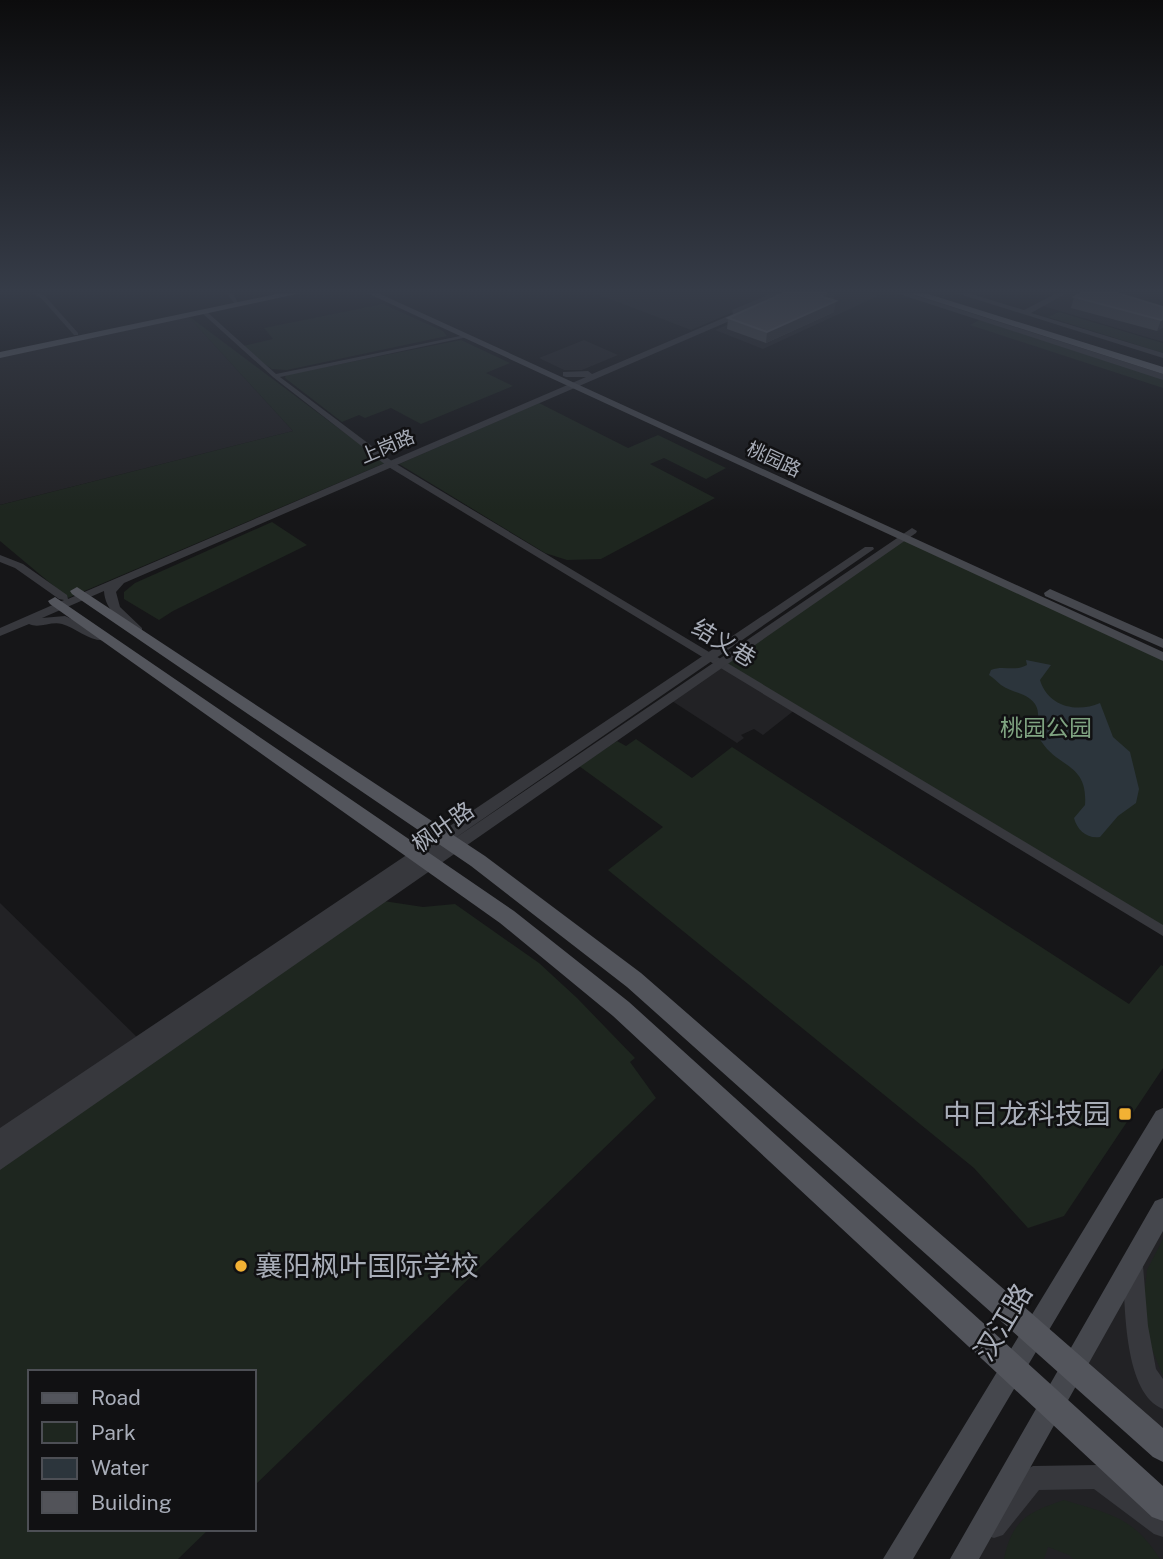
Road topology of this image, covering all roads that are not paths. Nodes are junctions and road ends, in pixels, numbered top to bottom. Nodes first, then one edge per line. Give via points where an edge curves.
1 (264, 366) edge
2 (322, 366) edge
3 (536, 366) edge
4 (541, 366) edge
5 (612, 366) edge
6 (614, 366) edge
7 (1128, 366) edge
8 (1146, 366) edge
9 (1163, 371) edge
10 (275, 376) junction
11 (1163, 377) edge
12 (575, 382) junction
13 (388, 462) junction
14 (902, 532) junction
15 (0, 558) edge
16 (123, 579) junction
17 (68, 598) junction
18 (0, 624) edge
19 (0, 633) edge
20 (144, 636) junction
21 (1163, 644) edge
22 (120, 646) junction
23 (1163, 657) edge
24 (715, 660) junction
25 (449, 842) junction
26 (423, 860) junction
27 (1163, 931) edge
28 (1163, 1118) edge
29 (0, 1139) edge
30 (0, 1160) edge
31 (1163, 1209) edge
32 (1133, 1261) junction
33 (1035, 1331) junction
34 (1073, 1368) junction
35 (1012, 1369) junction
36 (1163, 1398) edge
37 (1051, 1406) junction
38 (1163, 1447) edge
39 (1098, 1477) junction
40 (1163, 1506) edge
41 (1163, 1525) edge
42 (1163, 1537) edge
43 (897, 1559) edge
44 (965, 1559) edge

1 - 10 street, 结义巷
2 - 10 street
3 - 12 main road, 桃园路
4 - 12 main road, 桃园路
5 - 12 street, 上岗路
6 - 12 street, 上岗路
7 - 11 street
8 - 9 highway
10 - 13 street, 结义巷
12 - 13 street, 上岗路
12 - 14 main road, 桃园路
13 - 16 street, 上岗路
13 - 17 street, 上岗路
13 - 24 street, 结义巷
14 - 21 main road, 桃园路
14 - 23 main road, 桃园路
14 - 24 street, 枫叶路
15 - 17 street
16 - 17 street, 上岗路
16 - 20 street via 110,591 109,599
17 - 18 street, 上岗路
17 - 19 street, 上岗路
17 - 20 main road
17 - 22 main road
19 - 22 street via 61,619
20 - 25 main road
22 - 26 main road
24 - 25 street, 枫叶路
24 - 27 street, 结义巷
25 - 26 street, 枫叶路
25 - 33 main road via 634,980
26 - 29 street, 枫叶路
26 - 30 street, 枫叶路
26 - 35 main road via 507,917 621,1009
28 - 33 main road, 汉江路
31 - 32 main road
32 - 34 main road
32 - 36 street via 1146,1374
33 - 34 main road
33 - 35 main road, 汉江路
34 - 37 main road
34 - 38 main road
35 - 37 main road
35 - 43 main road, 汉江路
37 - 40 main road
37 - 44 main road
39 - 41 street
39 - 42 street
39 - 44 street via 1033,1478

